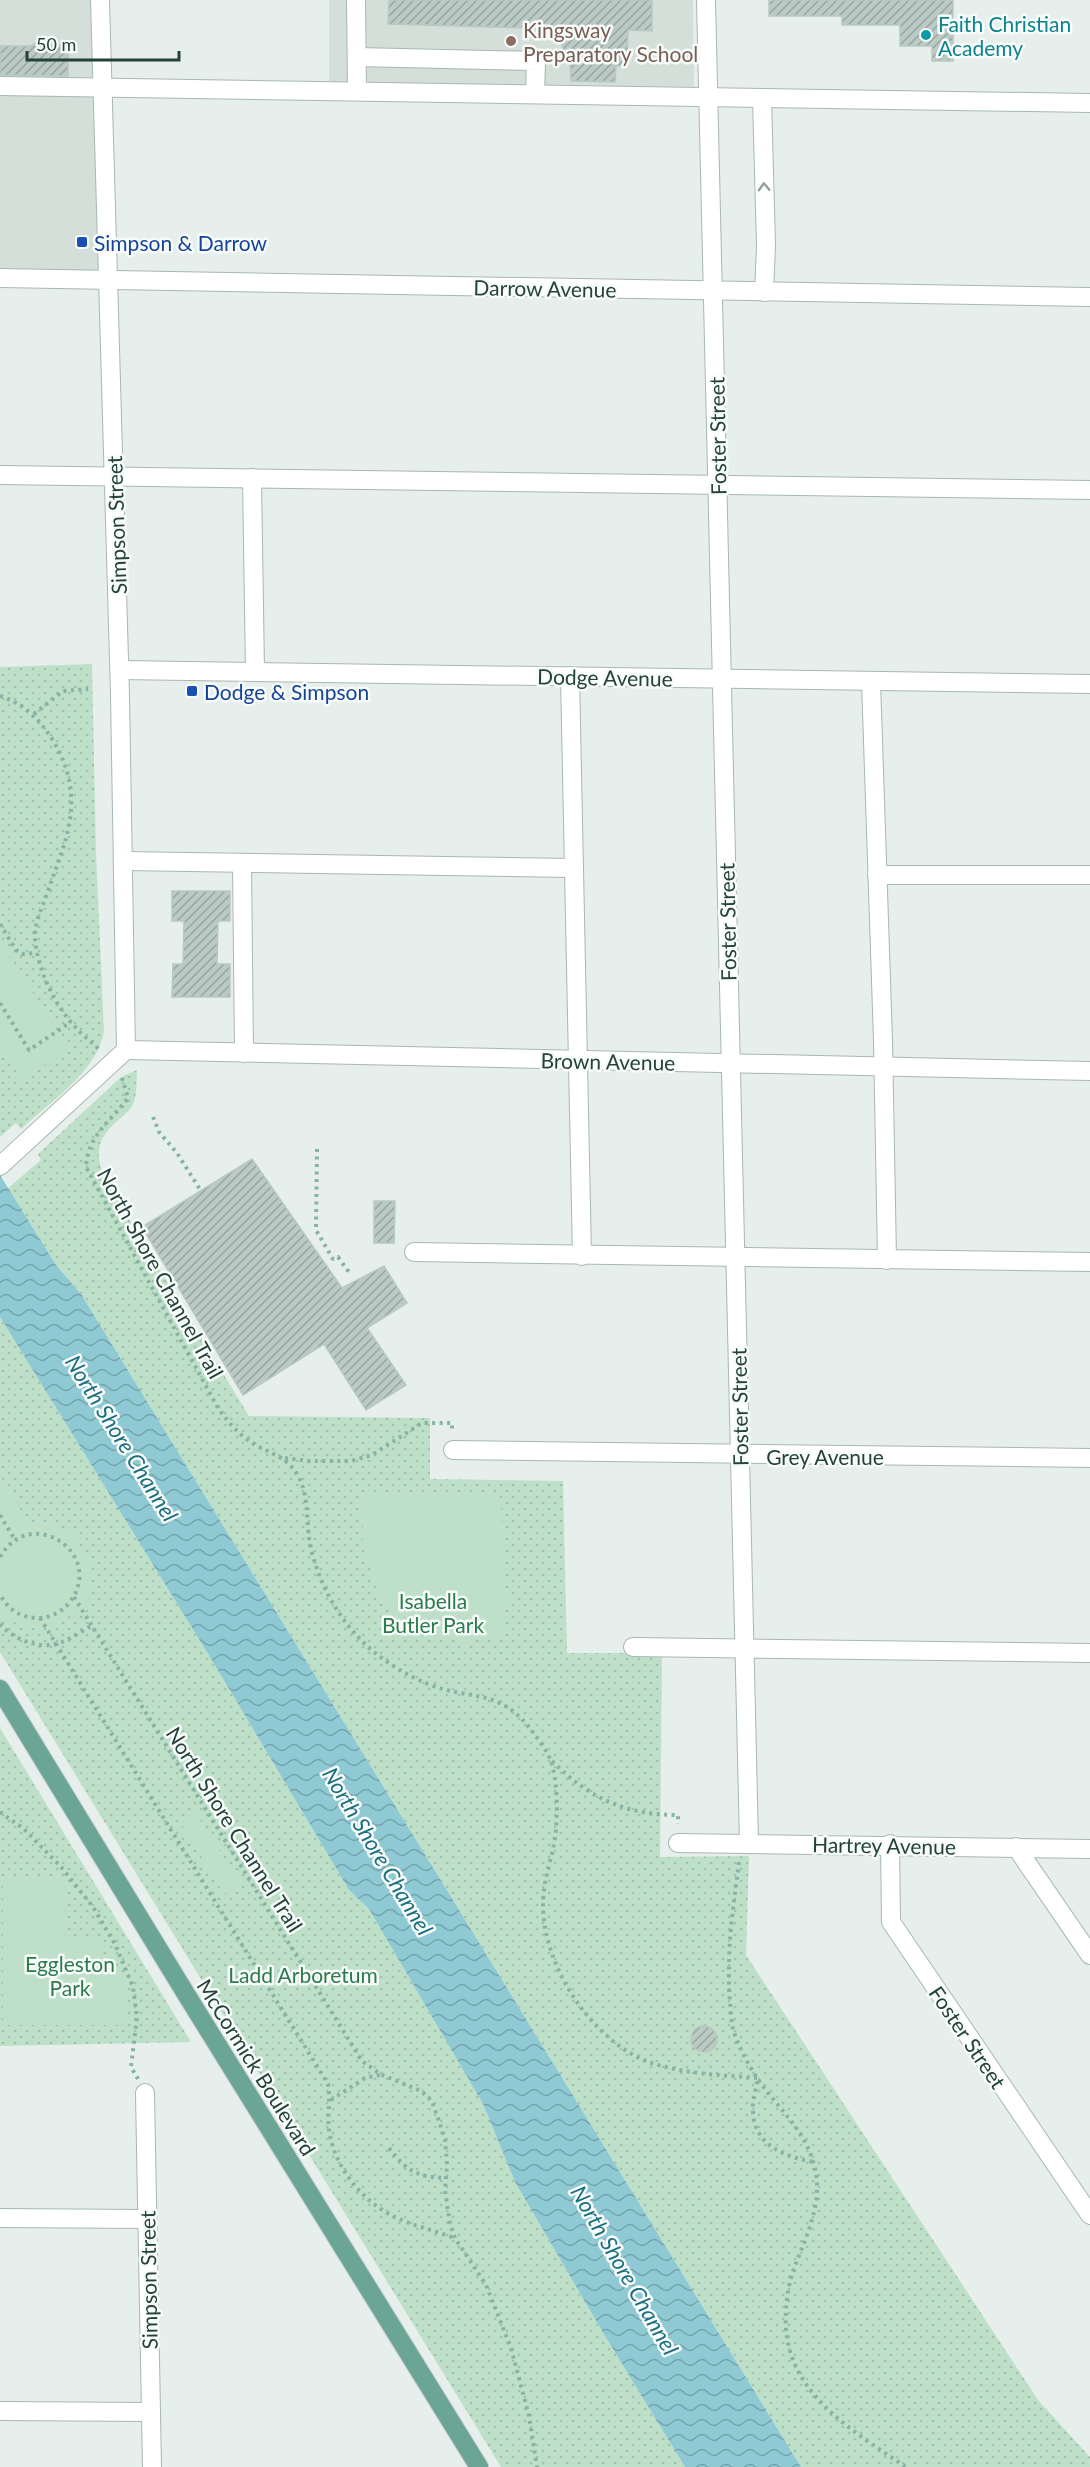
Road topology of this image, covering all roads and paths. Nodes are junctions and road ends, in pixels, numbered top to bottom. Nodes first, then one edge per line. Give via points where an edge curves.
1 (100, 0) edge
2 (356, 0) edge
3 (706, 0) edge
4 (357, 57) junction
5 (0, 86) edge
6 (103, 87) junction
7 (357, 92) junction
8 (535, 94) junction
9 (708, 97) junction
10 (762, 98) junction
11 (1090, 103) edge
12 (0, 278) edge
13 (108, 280) junction
14 (714, 291) junction
15 (764, 292) junction
16 (1090, 297) edge
17 (0, 475) edge
18 (114, 476) junction
19 (252, 478) junction
20 (718, 484) junction
21 (1090, 489) edge
22 (120, 670) junction
23 (255, 672) junction
24 (570, 676) junction
25 (721, 678) junction
26 (871, 681) junction
27 (1090, 684) edge
28 (88, 688) dead end
29 (0, 696) edge
30 (34, 714) junction
31 (123, 861) junction
32 (242, 863) junction
33 (574, 868) junction
34 (877, 875) junction
35 (1090, 875) edge
36 (0, 924) edge
37 (37, 953) junction
38 (0, 1003) edge
39 (71, 1022) junction
40 (97, 1047) dead end
41 (126, 1050) junction
42 (244, 1053) junction
43 (578, 1060) junction
44 (730, 1064) junction
45 (883, 1067) junction
46 (1090, 1071) edge
47 (124, 1080) dead end
48 (153, 1117) dead end
49 (318, 1149) dead end
50 (0, 1166) edge
51 (201, 1191) dead end
52 (414, 1252) dead end
53 (582, 1256) junction
54 (735, 1258) junction
55 (887, 1260) junction
56 (1090, 1262) edge
57 (351, 1275) dead end
58 (453, 1450) joint
59 (741, 1455) junction
60 (285, 1458) junction
61 (1090, 1458) edge
62 (0, 1515) edge
63 (15, 1540) junction
64 (0, 1557) edge
65 (0, 1594) edge
66 (74, 1597) junction
67 (40, 1618) junction
68 (0, 1624) edge
69 (91, 1626) junction
70 (56, 1645) junction
71 (633, 1647) dead end
72 (745, 1649) junction
73 (1090, 1653) edge
74 (0, 1689) edge
75 (551, 1760) junction
76 (0, 1812) edge
77 (678, 1843) joint
78 (749, 1843) junction
79 (890, 1844) junction
80 (1016, 1847) junction
81 (1090, 1849) edge
82 (1090, 1955) edge
83 (381, 2074) junction
84 (758, 2078) junction
85 (145, 2093) joint
86 (331, 2100) junction
87 (389, 2148) dead end
88 (814, 2162) junction
89 (446, 2178) junction
90 (1090, 2215) edge
91 (0, 2218) edge
92 (147, 2219) junction
93 (454, 2238) junction
94 (0, 2411) edge
95 (151, 2412) junction
96 (152, 2467) edge
97 (479, 2467) edge
98 (537, 2467) edge
99 (906, 2467) edge

1 - 6 street, Simpson Street
2 - 4 street
3 - 9 street, Foster Street
4 - 7 street
4 - 8 street via 536,61
5 - 6 street
6 - 7 street
6 - 13 street, Simpson Street
7 - 8 street
8 - 9 street
9 - 10 street
9 - 14 street, Foster Street
10 - 11 street
15 -> 10 street
12 - 13 street, Darrow Avenue
13 - 14 street, Darrow Avenue
13 - 18 street, Simpson Street
14 - 15 street, Darrow Avenue
14 - 20 street, Foster Street
15 - 16 street, Darrow Avenue
17 - 18 street
18 - 19 street
18 - 22 street, Simpson Street
19 - 20 street
19 - 23 street
20 - 21 street
20 - 25 street, Foster Street
22 - 23 street, Dodge Avenue
22 - 31 street, Simpson Street
23 - 24 street, Dodge Avenue
24 - 25 street, Dodge Avenue
24 - 33 street
25 - 26 street, Dodge Avenue
25 - 44 street, Foster Street
26 - 27 street, Dodge Avenue
26 - 34 street
28 - 30 path via 63,691
29 - 30 path
30 - 37 path via 64,759 72,799 65,845 38,919
31 - 32 street
31 - 41 street, Simpson Street
32 - 33 street
32 - 42 street
33 - 43 street
34 - 35 street
34 - 45 street
36 - 37 path via 16,950 22,954
37 - 39 path via 42,972
38 - 39 path via 28,1050
39 - 40 path
41 - 42 street, Brown Avenue
41 - 50 street
42 - 43 street, Brown Avenue
43 - 44 street, Brown Avenue
43 - 53 street
44 - 45 street, Brown Avenue
44 - 54 street, Foster Street
45 - 46 street, Brown Avenue
45 - 55 street
47 - 60 path, North Shore Channel Trail via 128,1098 97,1133 87,1152 86,1167 218,1408 243,1437
48 - 51 path via 159,1132
49 - 57 path via 316,1230 333,1259 338,1257
52 - 53 street
53 - 54 street
54 - 55 street
54 - 59 street, Foster Street
55 - 56 street
58 - 59 street, Grey Avenue
58 - 60 path, North Shore Channel Trail via 452,1423 422,1423 372,1455 351,1461
59 - 61 street, Grey Avenue
59 - 72 street, Foster Street
60 - 75 path via 305,1494 316,1566 338,1614 378,1656 420,1680 494,1699 516,1713
62 - 63 path
63 - 64 path
63 - 66 path via 28,1534 42,1534 67,1545 79,1570
65 - 67 path via 14,1611
66 - 67 path via 59,1611
66 - 69 path, North Shore Channel Trail
67 - 70 path
68 - 70 path via 8,1634 34,1644
69 - 70 path
69 - 83 path, North Shore Channel Trail via 362,2061
70 - 86 path via 328,2084
71 - 72 street
72 - 73 street
72 - 78 street, Foster Street
74 - 97 main road, McCormick Boulevard
75 - 77 path via 573,1782 614,1804 653,1815 678,1815
75 - 84 path via 555,1838 543,1916 555,1964 565,1983 596,2023 644,2060 682,2070
76 - 85 path via 24,1829 62,1868 93,1907 115,1944 133,1987 137,2017 131,2067
77 - 78 street, Hartrey Avenue
78 - 79 street, Hartrey Avenue
78 - 84 path via 740,1857 728,1965 733,2028
79 - 80 street, Hartrey Avenue
79 - 90 street, Foster Street via 891,1923
80 - 81 street, Hartrey Avenue
80 - 82 street
83 - 86 path via 365,2078
83 - 89 path, North Shore Channel Trail via 421,2091 432,2101 445,2139
84 - 88 path via 803,2138
84 - 88 path via 753,2112 764,2140 794,2159
85 - 92 street, Simpson Street
86 - 93 path via 328,2129 334,2150 361,2193 395,2217
87 - 89 path via 415,2174
88 - 99 path via 814,2215 787,2298 785,2329 790,2356 804,2385 821,2403
89 - 93 path, North Shore Channel Trail via 447,2210
91 - 92 street
92 - 95 street, Simpson Street
93 - 98 path, North Shore Channel Trail via 486,2285 511,2348 529,2416
94 - 95 street
95 - 96 street, Simpson Street

